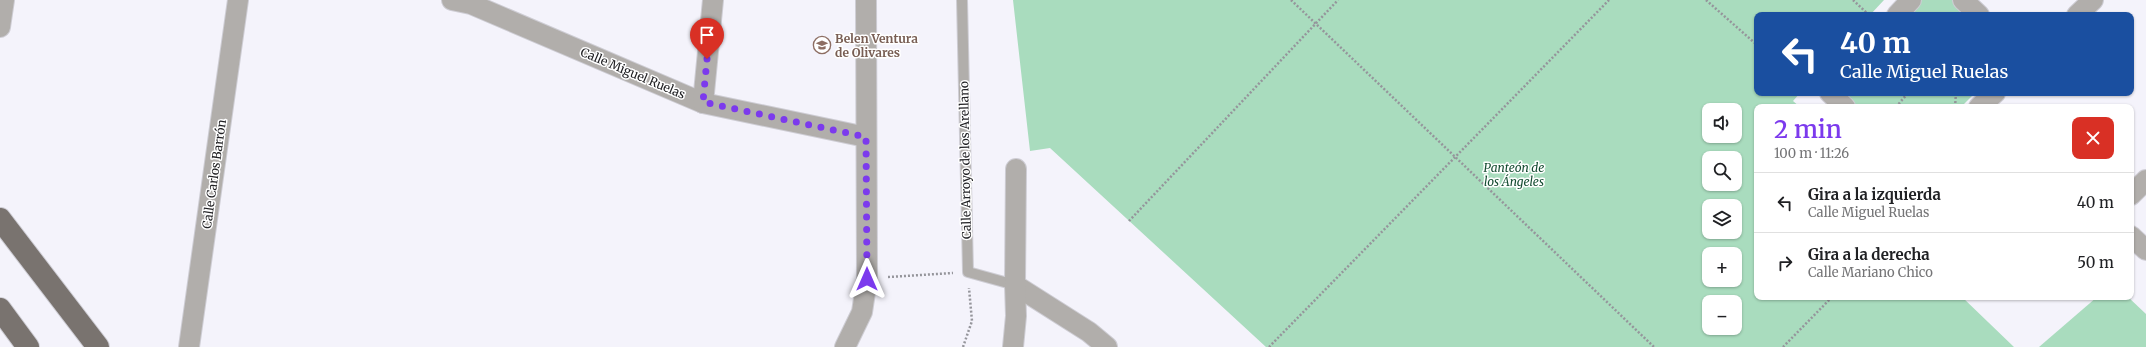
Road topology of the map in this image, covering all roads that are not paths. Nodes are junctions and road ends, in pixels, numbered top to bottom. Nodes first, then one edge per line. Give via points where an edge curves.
1 (4, 0) edge
2 (238, 0) edge
3 (713, 0) edge
4 (866, 0) edge
5 (962, 0) edge
6 (1910, 0) edge
7 (1963, 0) edge
8 (2093, 0) edge
9 (465, 1) edge
10 (1900, 12) edge
11 (1977, 12) edge
12 (2080, 12) edge
13 (0, 27) edge
14 (1833, 96) edge
15 (703, 102) junction
16 (1842, 104) edge
17 (866, 137) junction
18 (1016, 169) dead end
19 (2146, 180) edge
20 (2134, 192) edge
21 (0, 219) edge
22 (2134, 239) edge
23 (2146, 250) edge
24 (1014, 285) junction
25 (0, 309) edge
26 (28, 347) edge
27 (98, 347) edge
28 (189, 347) edge
29 (845, 347) edge
30 (1013, 347) edge
31 (1107, 347) edge

1 - 13 street
2 - 28 street, Calle Carlos Barrón
3 - 15 street
4 - 17 street
5 - 24 lane, Calle Arroyo de los Arellano via 968,272
6 - 10 street
7 - 11 street
8 - 12 street
9 - 15 street, Calle Miguel Ruelas
14 - 16 street
15 - 17 street, Calle Miguel Ruelas
17 - 29 street via 867,279 862,312
18 - 24 street
19 - 20 street
21 - 27 main road
22 - 23 street
24 - 30 street via 1016,316
24 - 31 street via 1089,332
25 - 26 main road

